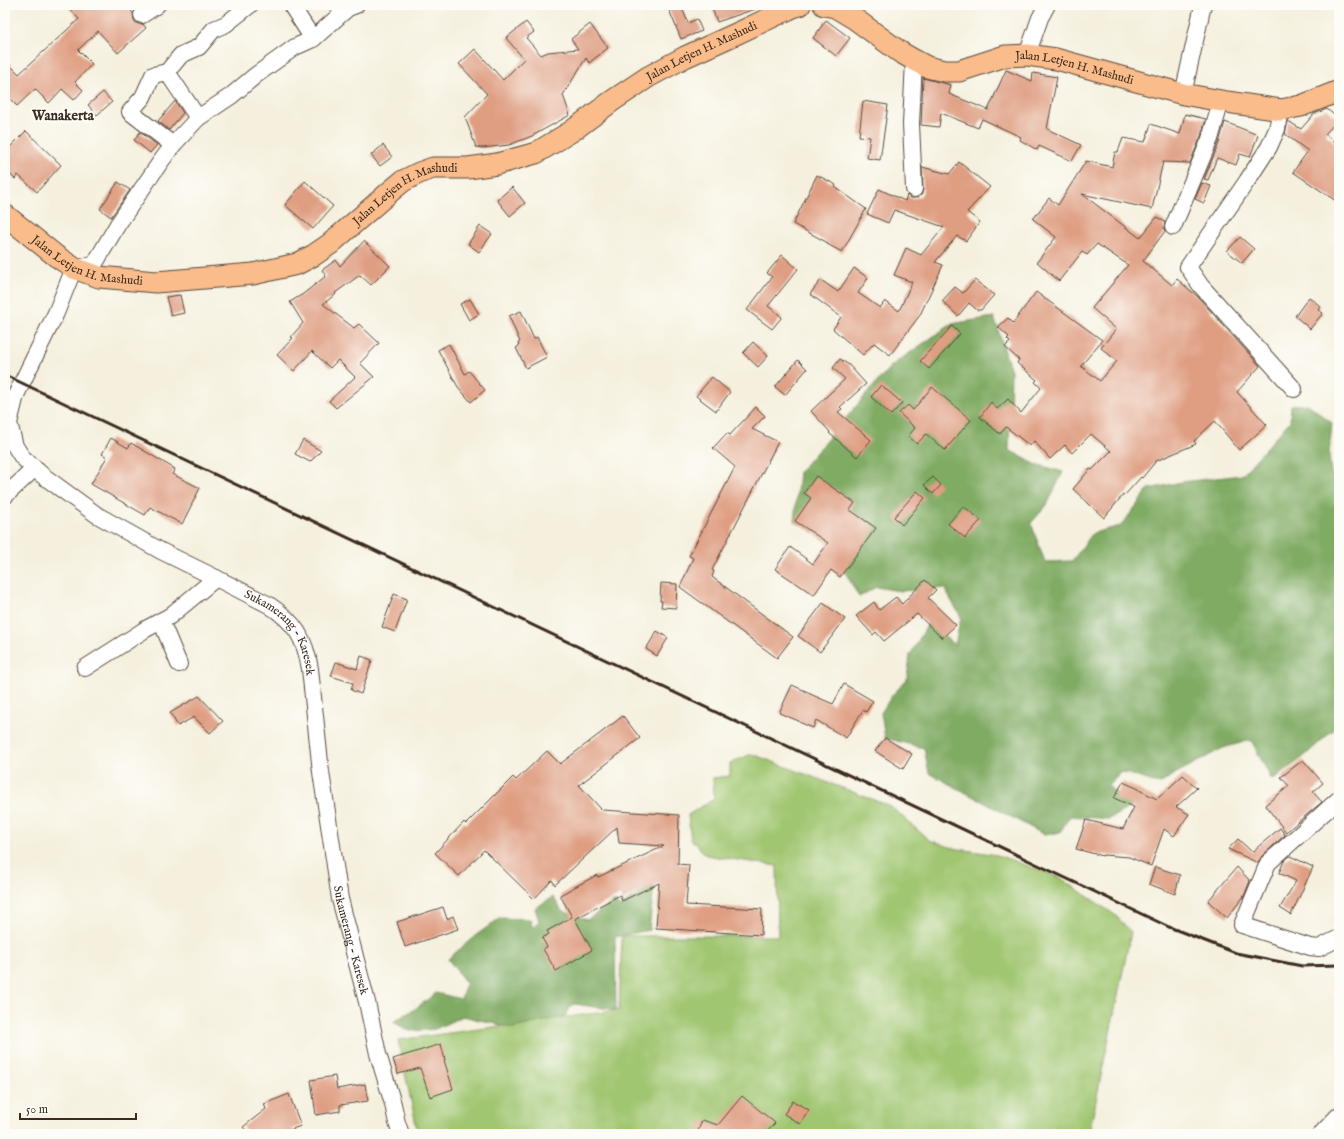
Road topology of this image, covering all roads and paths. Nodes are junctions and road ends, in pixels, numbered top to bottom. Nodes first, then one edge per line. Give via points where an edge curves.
1 (157, 5) edge
2 (250, 5) edge
3 (291, 5) edge
4 (356, 5) edge
5 (800, 5) edge
6 (824, 5) edge
7 (1047, 5) edge
8 (1203, 5) edge
9 (142, 16) dead end
10 (313, 39) junction
11 (1027, 55) junction
12 (914, 60) junction
13 (167, 72) junction
14 (1339, 91) edge
15 (1183, 94) junction
16 (1221, 101) junction
17 (1281, 110) junction
18 (198, 118) junction
19 (173, 145) junction
20 (914, 189) dead end
21 (5, 215) edge
22 (1173, 227) dead end
23 (74, 268) junction
24 (1294, 389) dead end
25 (35, 468) junction
26 (5, 496) edge
27 (216, 578) junction
28 (161, 621) junction
29 (179, 664) dead end
30 (85, 668) dead end
31 (1339, 799) edge
32 (1339, 938) edge
33 (1319, 948) junction
34 (1339, 950) edge
35 (1339, 1115) edge
36 (401, 1134) edge
37 (1321, 1134) edge

1 - 9 street
2 - 13 street via 226,24 214,29 198,47 181,55
3 - 10 street
4 - 10 street via 348,8
5 - 23 main road, Jalan Letjen H. Mashudi via 685,57 648,77 572,131 536,153 497,164 468,168 433,168 403,181 325,248 297,264 253,274 156,282 99,278
6 - 12 main road, Jalan Letjen H. Mashudi via 855,19
7 - 11 street
8 - 15 street
10 - 18 street via 295,47
11 - 12 main road, Jalan Letjen H. Mashudi via 1005,56 959,71 927,67
11 - 15 main road, Jalan Letjen H. Mashudi via 1056,59
12 - 20 street via 911,124
13 - 18 street
13 - 19 street via 153,75 143,97 130,112
14 - 17 main road, Jalan Letjen H. Mashudi via 1301,106
15 - 16 main road, Jalan Letjen H. Mashudi
16 - 17 main road, Jalan Letjen H. Mashudi
16 - 22 street via 1210,139
17 - 24 street via 1277,129 1269,146 1188,266 1200,286
18 - 19 street
19 - 23 street via 118,224 94,265
21 - 23 main road, Jalan Letjen H. Mashudi
23 - 25 street, Sukamerang - Karesek via 56,313 16,395 11,412 9,423 15,446 22,457
25 - 26 street
25 - 27 street, Sukamerang - Karesek via 96,515
27 - 28 street
27 - 36 street, Sukamerang - Karesek via 282,614 293,625 308,652 321,772 340,899 378,1054
28 - 29 street
28 - 30 street
31 - 33 street via 1268,862 1242,925
32 - 33 street
33 - 34 street
35 - 37 street

